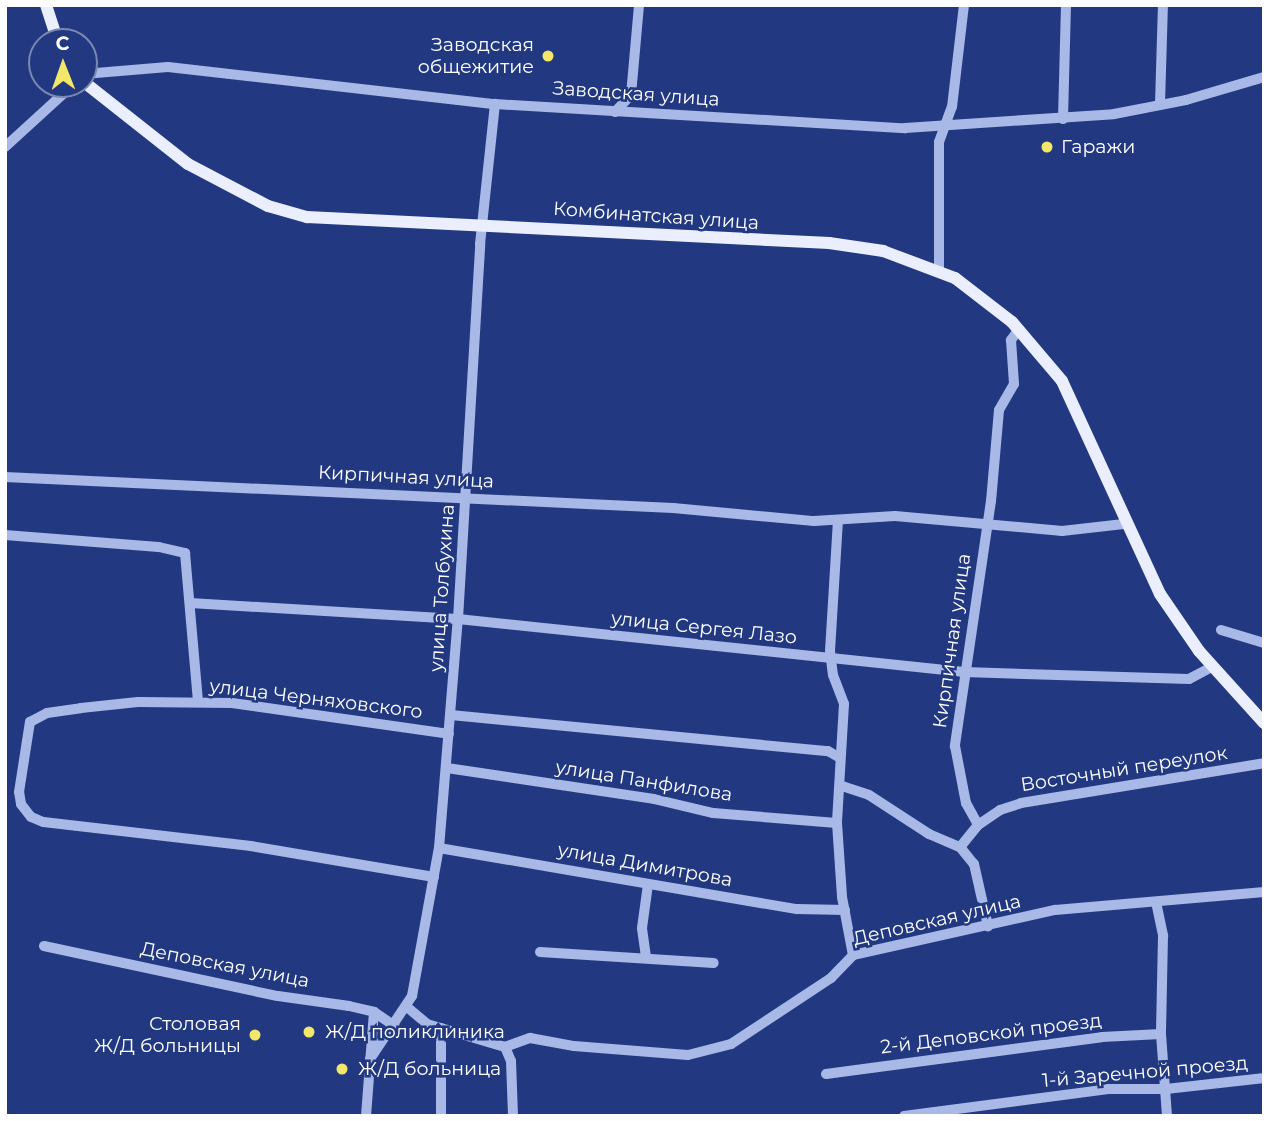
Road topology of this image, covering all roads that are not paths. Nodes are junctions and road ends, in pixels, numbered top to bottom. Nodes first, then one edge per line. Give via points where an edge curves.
1 (46, 5) edge
2 (639, 5) edge
3 (964, 5) edge
4 (1066, 5) edge
5 (1163, 5) edge
6 (53, 28) edge
7 (98, 73) edge
8 (1264, 77) edge
9 (98, 93) edge
10 (59, 98) edge
11 (495, 104) junction
12 (1160, 104) junction
13 (614, 112) junction
14 (1063, 119) junction
15 (943, 126) junction
16 (5, 147) edge
17 (482, 224) junction
18 (939, 270) junction
19 (1019, 329) junction
20 (5, 477) edge
21 (466, 497) junction
22 (838, 520) junction
23 (986, 524) junction
24 (1124, 524) junction
25 (5, 535) edge
26 (190, 603) junction
27 (458, 619) junction
28 (1221, 630) dead end
29 (1264, 643) edge
30 (832, 659) junction
31 (1212, 667) junction
32 (964, 672) junction
33 (198, 701) junction
34 (452, 715) junction
35 (1264, 723) edge
36 (449, 734) junction
37 (840, 758) junction
38 (1264, 763) edge
39 (447, 768) junction
40 (842, 786) junction
41 (837, 823) junction
42 (978, 825) junction
43 (961, 847) junction
44 (439, 848) junction
45 (434, 877) junction
46 (648, 884) junction
47 (1264, 892) edge
48 (1156, 902) junction
49 (845, 910) junction
50 (988, 926) junction
51 (44, 946) dead end
52 (540, 952) dead end
53 (853, 955) junction
54 (646, 957) junction
55 (714, 963) dead end
56 (407, 1007) junction
57 (374, 1012) junction
58 (395, 1026) junction
59 (441, 1028) junction
60 (1161, 1034) junction
61 (505, 1047) junction
62 (370, 1059) junction
63 (826, 1074) dead end
64 (1264, 1078) edge
65 (1166, 1089) junction
66 (366, 1116) edge
67 (441, 1116) edge
68 (513, 1116) edge
69 (904, 1116) edge
70 (1167, 1116) edge

1 - 6 main road
2 - 13 street via 631,96
3 - 15 street via 952,107
4 - 14 street
5 - 12 street
7 - 11 street, Заводская улица via 168,67
8 - 12 street, Заводская улица
9 - 17 main road, Комбинатская улица via 188,164 268,206 340,222
10 - 16 street
11 - 13 street, Заводская улица
11 - 17 street, улица Толбухина
12 - 14 street, Заводская улица
13 - 15 street, Заводская улица via 905,128
14 - 15 street, Заводская улица
15 - 18 street via 937,158
17 - 18 main road, Комбинатская улица via 848,245
17 - 21 street, улица Толбухина
18 - 19 main road, Комбинатская улица
19 - 23 street, Кирпичная улица via 1011,340 1014,384 999,410
19 - 24 main road, Комбинатская улица via 1062,381
20 - 21 street, Кирпичная улица
21 - 22 street, Кирпичная улица
21 - 27 street, улица Толбухина
22 - 23 street, Кирпичная улица via 895,516
22 - 30 street
23 - 24 street via 1062,531
23 - 32 street, Кирпичная улица
24 - 31 main road, Комбинатская улица via 1160,594
25 - 26 street via 180,550 187,560
26 - 27 street, улица Сергея Лазо
26 - 33 street
27 - 30 street, улица Сергея Лазо
27 - 34 street, улица Толбухина
28 - 29 street
30 - 32 street, улица Сергея Лазо
30 - 37 street via 844,704
31 - 32 street, улица Сергея Лазо via 1189,679
31 - 35 main road, Комбинатская улица
32 - 42 street, Кирпичная улица via 955,746 967,803
33 - 36 street, улица Черняховского
33 - 45 street, улица Черняховского via 138,702 35,717 30,722 21,804 31,817 204,844 251,846
34 - 36 street, улица Толбухина
34 - 37 street via 828,751
36 - 39 street, улица Толбухина
37 - 40 street
38 - 42 street, Восточный переулок via 1021,803
39 - 41 street, улица Панфилова via 654,799 713,813
39 - 44 street, улица Толбухина
40 - 41 street
40 - 43 street via 877,799 929,834
41 - 49 street
42 - 43 street
43 - 50 street via 974,864
44 - 45 street, улица Толбухина
44 - 46 street, улица Димитрова
45 - 56 street, улица Толбухина
46 - 49 street, улица Димитрова via 797,909
46 - 54 street via 642,929
47 - 48 street, Деповская улица
48 - 50 street, Деповская улица via 1055,910
48 - 60 street via 1163,936
49 - 53 street
50 - 53 street, Деповская улица
51 - 57 street, Деповская улица
52 - 54 street
53 - 61 street, Деповская улица via 796,1003 731,1044 707,1052 688,1055 574,1046 530,1038
54 - 55 street
56 - 58 street, улица Толбухина
56 - 59 street, Деповская улица via 417,1018
57 - 58 street, Деповская улица
57 - 62 street
58 - 62 street, улица Толбухина
59 - 61 street, Деповская улица
59 - 67 street
60 - 63 street, 2-й Деповской проезд via 1102,1037
60 - 65 street
61 - 68 street via 511,1060
62 - 66 street
64 - 65 street, 1-й Заречной проезд
65 - 69 street, 1-й Заречной проезд via 1108,1089
65 - 70 street

